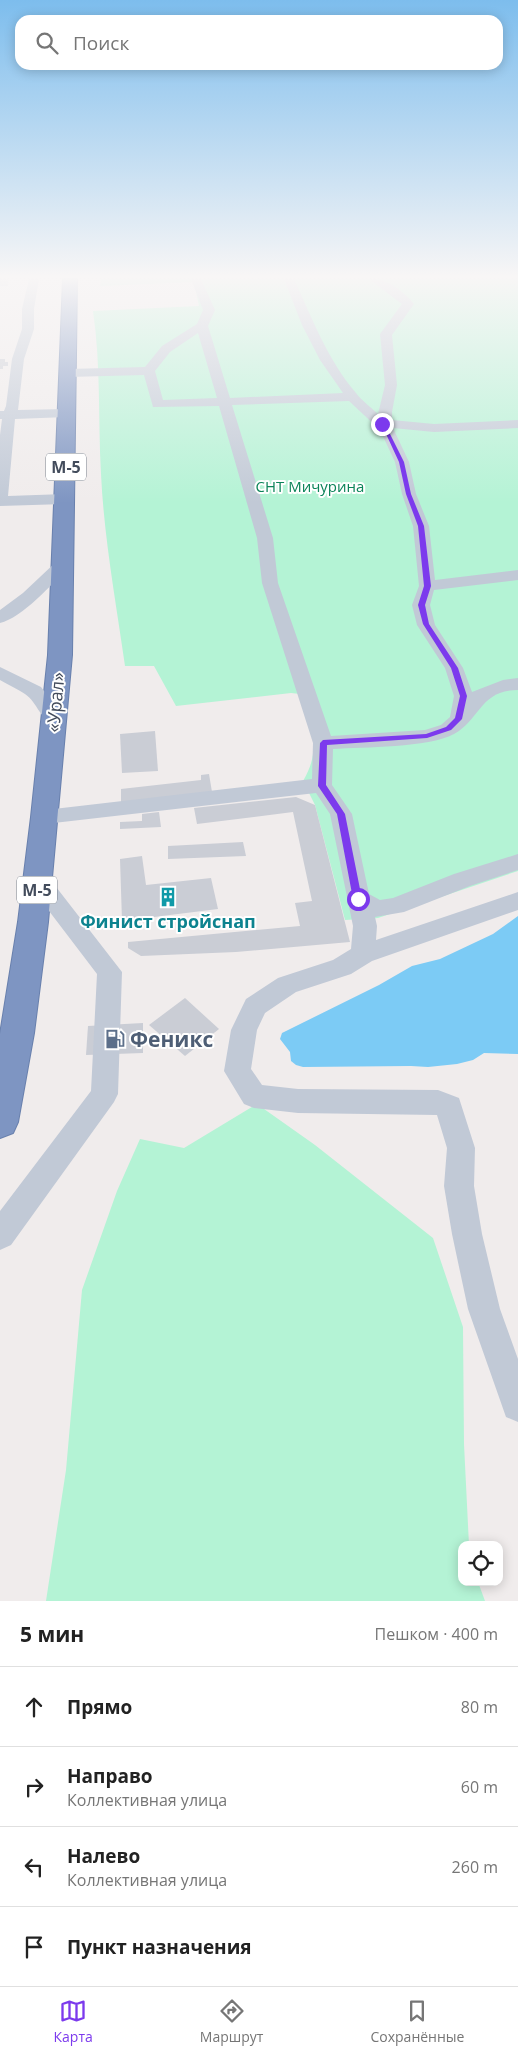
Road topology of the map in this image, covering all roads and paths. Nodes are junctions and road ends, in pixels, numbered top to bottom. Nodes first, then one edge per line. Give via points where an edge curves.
1 (20, 354) edge
2 (68, 354) edge
3 (162, 354) edge
4 (210, 354) edge
5 (323, 354) edge
6 (388, 354) edge
7 (149, 370) junction
8 (68, 373) junction
9 (352, 397) junction
10 (225, 401) junction
11 (67, 413) junction
12 (4, 415) edge
13 (518, 424) edge
14 (386, 425) junction
15 (65, 499) junction
16 (0, 500) edge
17 (63, 564) junction
18 (518, 575) edge
19 (427, 586) junction
20 (0, 618) edge
21 (0, 673) edge
22 (518, 684) edge
23 (54, 717) junction
24 (459, 719) junction
25 (323, 743) junction
26 (322, 786) junction
27 (45, 817) junction
28 (518, 862) edge
29 (38, 880) junction
30 (358, 899) junction
31 (518, 901) edge
32 (363, 954) junction
33 (9, 1034) edge
34 (0, 1122) edge
35 (0, 1235) edge
36 (518, 1405) edge

1 - 12 street via 13,406
2 - 8 highway, «Урал» / М-5
3 - 7 street
4 - 10 street
5 - 9 street
6 - 14 street via 391,384 385,412
7 - 8 street
7 - 10 street via 158,404
8 - 11 highway, «Урал» / М-5
9 - 10 street
9 - 14 street
10 - 25 street via 265,538 270,583
11 - 12 street
11 - 15 highway, «Урал» / М-5
12 - 16 street
13 - 14 street via 434,428
14 - 19 street via 402,462 421,526
15 - 16 street
15 - 17 highway, «Урал» / М-5
17 - 20 street via 29,597
17 - 23 highway, «Урал» / М-5
18 - 19 street
19 - 24 street via 421,605 426,624 454,668 464,696
21 - 23 street via 34,691
22 - 24 street via 480,694
23 - 27 highway, «Урал» / М-5
24 - 25 street via 448,729 427,736
25 - 26 street
26 - 27 street
26 - 30 street via 341,814
27 - 29 highway, «Урал» / М-5
28 - 30 street via 396,906 377,909
29 - 33 highway, «Урал» / М-5
29 - 35 street via 110,972 104,1094
30 - 32 street via 365,926
31 - 32 street
32 - 36 street via 342,967 286,986 255,1006 244,1030 237,1071 254,1096 280,1100 438,1102 449,1107 462,1148 459,1186 484,1309
33 - 34 highway, «Урал» / М-5

